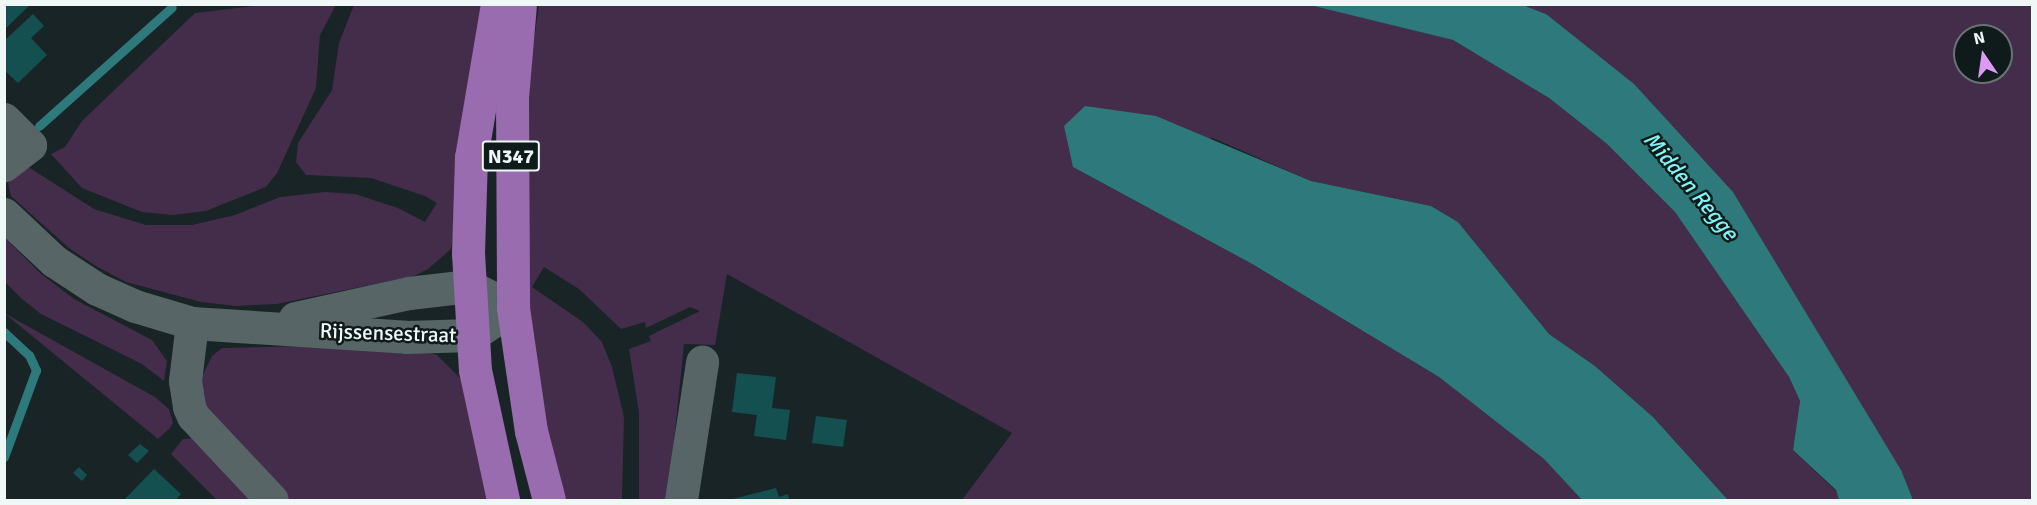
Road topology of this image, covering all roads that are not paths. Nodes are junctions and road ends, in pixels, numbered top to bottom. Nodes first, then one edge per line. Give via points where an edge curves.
1 (497, 4) edge
2 (520, 4) edge
3 (4, 119) edge
4 (4, 165) edge
5 (4, 214) edge
6 (469, 286) junction
7 (513, 308) junction
8 (192, 322) junction
9 (256, 327) junction
10 (472, 335) junction
11 (702, 362) dead end
12 (272, 501) edge
13 (503, 501) edge
14 (549, 501) edge
15 (681, 501) edge

1 - 6 main road, N347 via 471,157
2 - 7 main road, N347 via 512,109
3 - 4 main road via 30,145
5 - 8 main road, Rijssensestraat via 54,261 91,285 135,306
6 - 7 main road
6 - 9 main road, Rijssensestraat via 409,293
6 - 10 main road, N347
7 - 10 main road, Rijssensestraat
7 - 14 main road, N347 via 530,421
8 - 9 main road, Rijssensestraat
8 - 12 main road via 185,381 193,416
9 - 10 main road, Rijssensestraat via 406,337
10 - 13 main road, N347 via 482,411
11 - 15 main road

